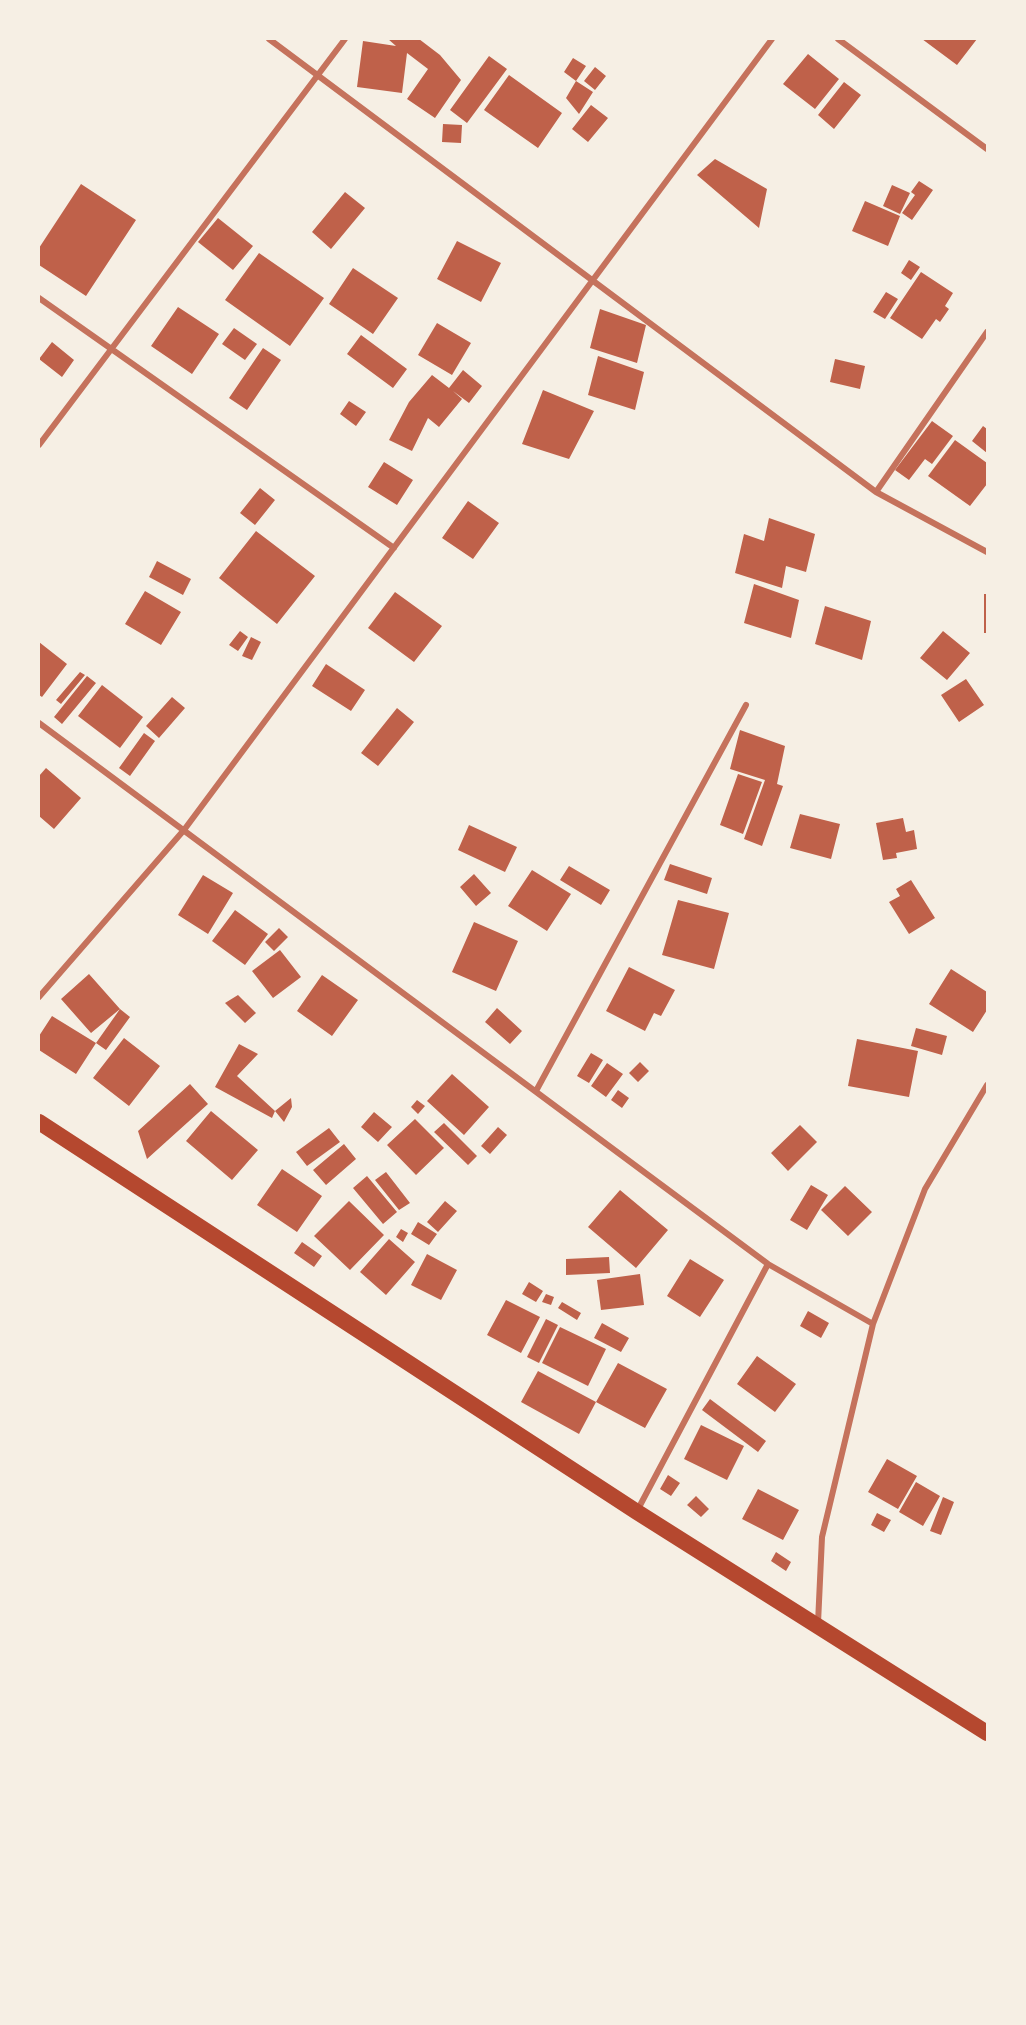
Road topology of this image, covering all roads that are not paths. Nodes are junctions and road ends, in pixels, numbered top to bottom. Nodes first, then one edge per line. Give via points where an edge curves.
1 (269, 39) edge
2 (345, 39) edge
3 (772, 39) edge
4 (838, 39) edge
5 (318, 75) junction
6 (987, 149) edge
7 (592, 281) junction
8 (39, 298) edge
9 (987, 332) edge
10 (111, 349) junction
11 (39, 445) edge
12 (876, 492) junction
13 (394, 548) junction
14 (987, 552) edge
15 (746, 705) dead end
16 (39, 723) edge
17 (184, 830) junction
18 (39, 997) edge
19 (987, 1085) edge
20 (536, 1091) junction
21 (39, 1122) edge
22 (768, 1264) junction
23 (873, 1324) junction
24 (637, 1512) junction
25 (818, 1627) junction
26 (987, 1733) edge

1 - 5 street
2 - 5 street
3 - 7 street
4 - 6 street
5 - 7 street
5 - 10 street
7 - 12 street
7 - 13 street
8 - 10 street
9 - 12 street
10 - 11 street
10 - 13 street
12 - 14 street
13 - 17 street
15 - 20 street
16 - 17 street
17 - 18 street
17 - 20 street
19 - 23 street via 925,1189
20 - 22 street
21 - 24 highway
22 - 23 street
22 - 24 street
23 - 25 street via 822,1537
24 - 25 highway
25 - 26 highway

